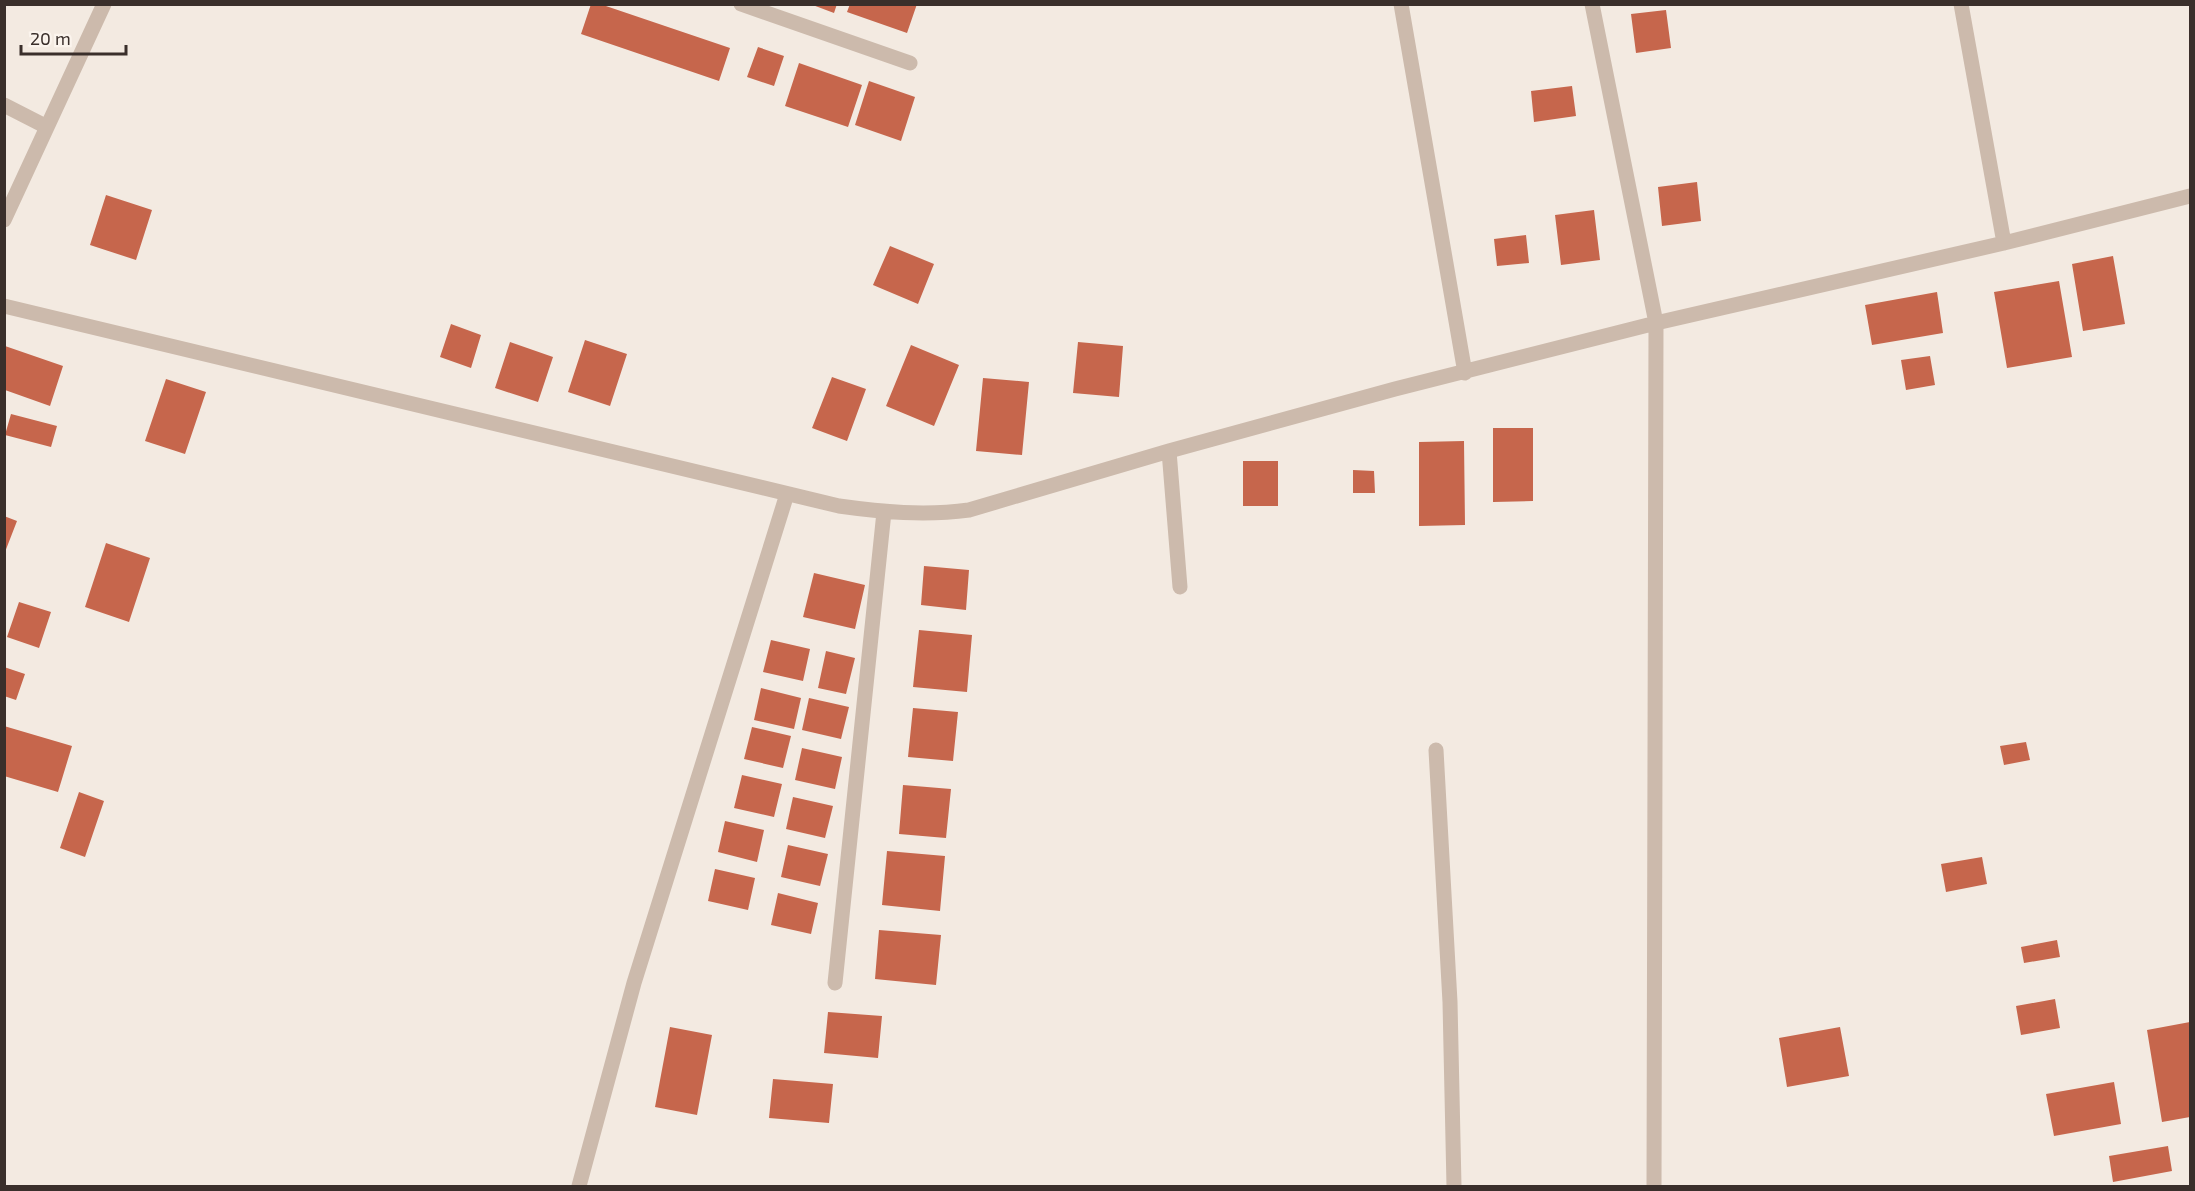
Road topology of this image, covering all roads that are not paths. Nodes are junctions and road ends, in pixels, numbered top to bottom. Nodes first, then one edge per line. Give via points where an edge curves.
1 (741, 4) edge
2 (1401, 4) edge
3 (1592, 4) edge
4 (1961, 4) edge
5 (99, 6) edge
6 (910, 63) dead end
7 (4, 105) edge
8 (47, 127) junction
9 (2190, 198) edge
10 (4, 220) edge
11 (2004, 243) junction
12 (4, 306) edge
13 (1656, 323) junction
14 (1465, 373) junction
15 (1169, 451) junction
16 (787, 494) junction
17 (884, 512) junction
18 (1180, 587) dead end
19 (1436, 750) dead end
20 (835, 983) dead end
21 (579, 1186) edge
22 (1454, 1186) edge
23 (1654, 1186) edge

1 - 6 street
2 - 14 street
3 - 13 street
4 - 11 street
5 - 8 street
7 - 8 street
8 - 10 street
9 - 11 street
11 - 13 street
12 - 16 street
13 - 14 street
13 - 23 street
14 - 15 street
15 - 17 street via 969,510
15 - 18 street
16 - 17 street
16 - 21 street via 634,982
17 - 20 street
19 - 22 street via 1450,1002

